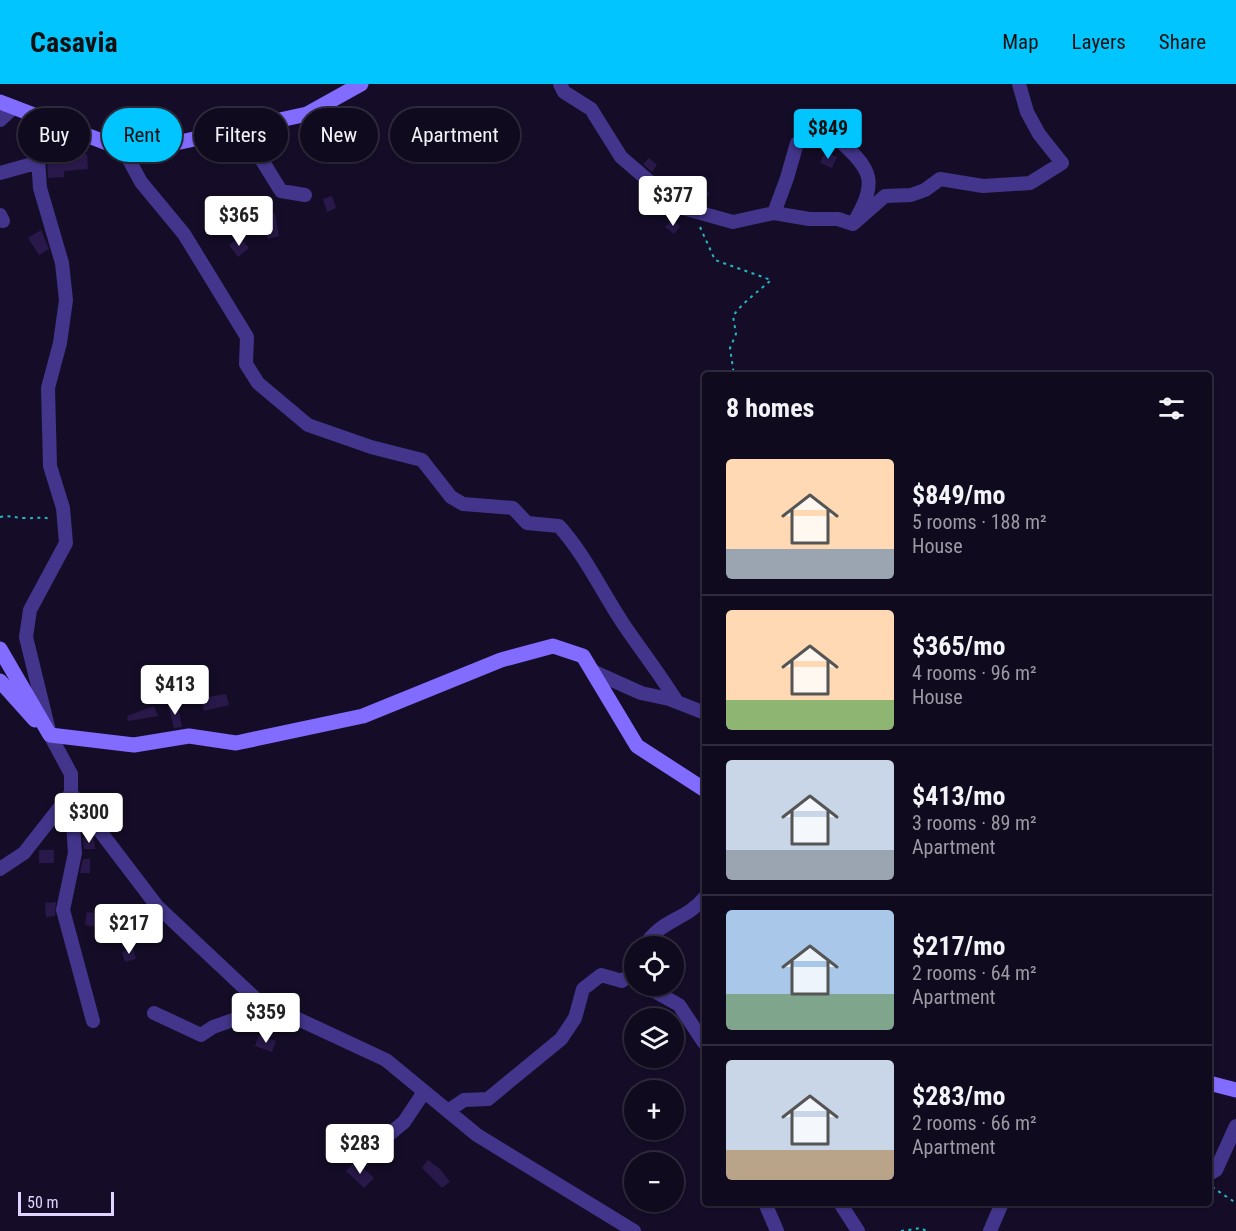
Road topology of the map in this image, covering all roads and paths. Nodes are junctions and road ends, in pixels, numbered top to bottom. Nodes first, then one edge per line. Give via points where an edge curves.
1 (361, 84) edge
2 (560, 84) edge
3 (1019, 84) edge
4 (7, 104) edge
5 (288, 118) edge
6 (0, 120) edge
7 (797, 143) dead end
8 (843, 144) dead end
9 (130, 162) edge
10 (264, 162) edge
11 (36, 163) joint
12 (0, 173) edge
13 (305, 195) dead end
14 (694, 211) junction
15 (774, 213) junction
16 (853, 224) junction
17 (734, 372) edge
18 (0, 517) edge
19 (64, 521) junction
20 (0, 649) edge
21 (592, 671) junction
22 (0, 681) edge
23 (677, 702) junction
24 (702, 712) edge
25 (50, 735) junction
26 (702, 788) edge
27 (71, 793) junction
28 (0, 869) edge
29 (702, 901) edge
30 (650, 936) edge
31 (624, 980) edge
32 (663, 996) edge
33 (271, 1007) junction
34 (154, 1013) dead end
35 (93, 1021) dead end
36 (702, 1040) edge
37 (1212, 1084) edge
38 (1236, 1090) edge
39 (424, 1092) junction
40 (448, 1112) junction
41 (1236, 1126) edge
42 (370, 1156) dead end
43 (1212, 1172) edge
44 (1212, 1188) edge
45 (1236, 1203) edge
46 (766, 1206) edge
47 (842, 1206) edge
48 (1001, 1206) edge
49 (634, 1231) edge
50 (777, 1231) edge
51 (858, 1231) edge
52 (901, 1231) edge
53 (926, 1231) edge
54 (990, 1231) edge

1 - 5 street via 307,114
2 - 14 street via 564,92 591,109 621,158 679,207
3 - 16 street via 1027,112 1062,163 1030,183 983,186 940,179 911,195 885,196
4 - 6 street
7 - 15 street
8 - 16 street via 864,162 869,183 867,200
9 - 23 street via 141,182 184,234 247,337 246,364 258,383 308,425 422,460 451,497 463,504 513,508 527,524 559,526 572,540 622,623
10 - 13 street via 282,190
11 - 12 street
11 - 19 street via 62,263 66,300 48,388 50,466
14 - 15 street via 733,222
14 - 17 path via 715,260 771,280 751,300 740,305 733,316 736,334 730,348
15 - 16 street
18 - 19 path via 38,516
19 - 25 street via 66,543 30,610 26,637
20 - 25 street
21 - 23 street via 641,693
21 - 25 street via 583,656 553,646 501,660 363,716 236,743 189,736 134,745
21 - 26 street via 637,746
22 - 25 street
23 - 24 street
25 - 27 street via 71,774
27 - 28 street via 24,853
27 - 33 street via 157,906 257,1000
27 - 35 street via 75,853 63,910
29 - 30 street
31 - 40 street via 601,975 583,989 574,1018 561,1039 488,1099 464,1100
32 - 36 street via 679,1005
33 - 34 street via 201,1035
33 - 39 street via 386,1060
37 - 38 street
39 - 40 street
39 - 42 street via 404,1122 375,1146
40 - 49 street via 477,1135
41 - 43 street
44 - 45 path
46 - 50 street
47 - 51 street
48 - 54 street
52 - 53 path

